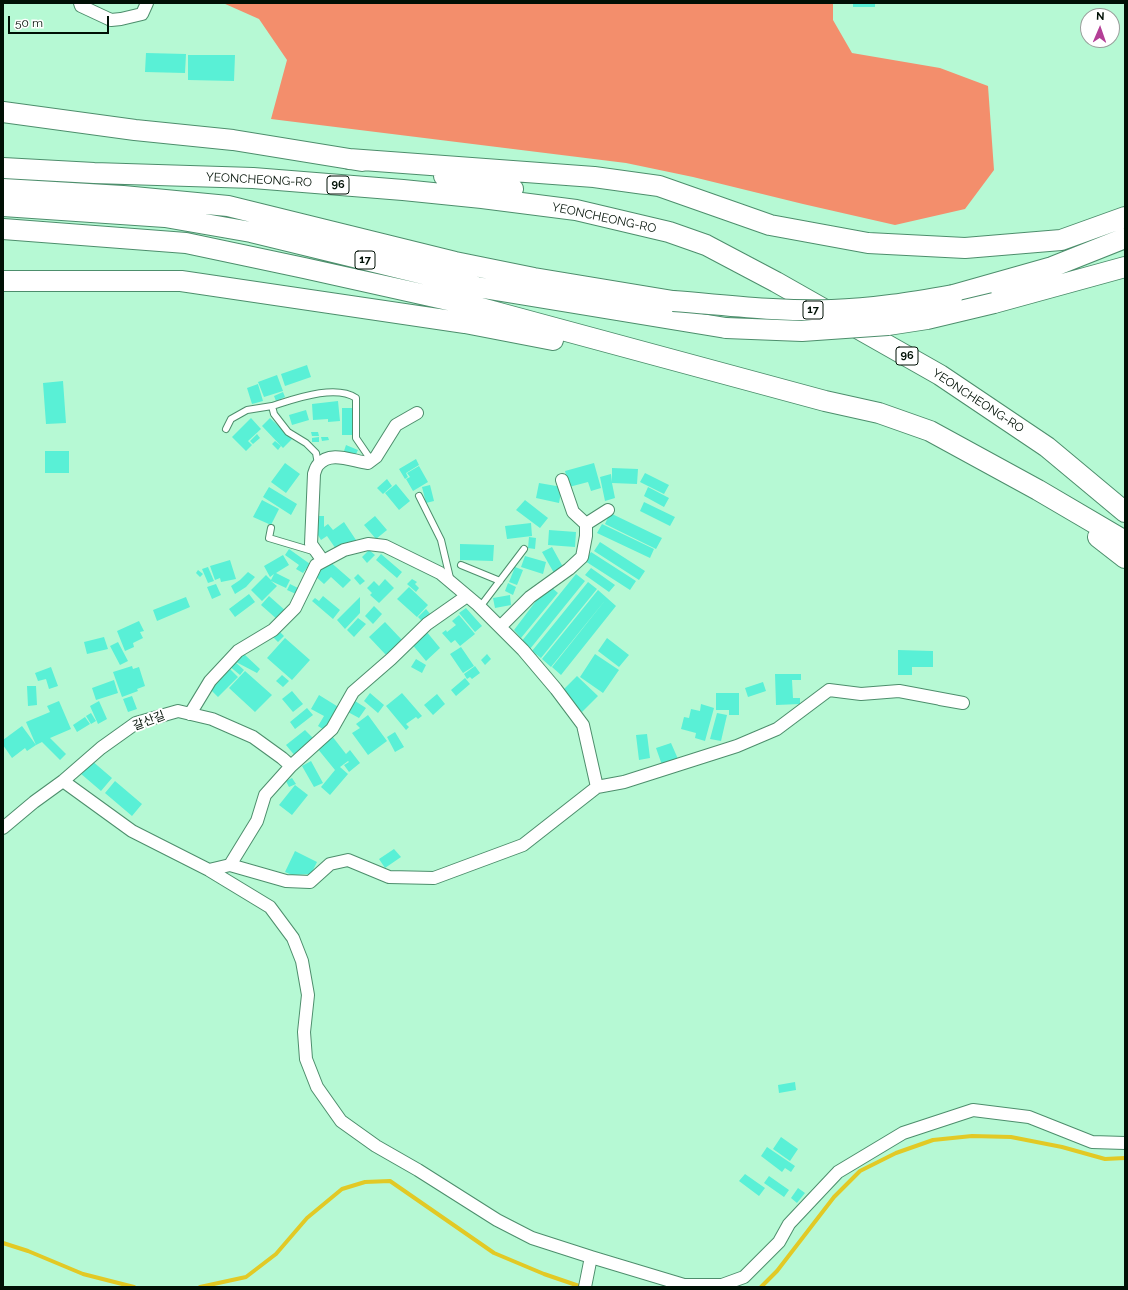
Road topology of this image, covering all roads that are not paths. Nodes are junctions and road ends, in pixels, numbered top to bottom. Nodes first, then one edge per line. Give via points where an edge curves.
1 (80, 3) edge
2 (147, 3) edge
3 (3, 112) edge
4 (349, 159) junction
5 (3, 168) edge
6 (3, 189) edge
7 (3, 206) edge
8 (1125, 217) edge
9 (3, 229) edge
10 (669, 232) junction
11 (1125, 238) edge
12 (1125, 267) edge
13 (3, 282) edge
14 (718, 372) junction
15 (272, 406) junction
16 (417, 413) dead end
17 (226, 429) dead end
18 (1047, 447) junction
19 (371, 460) junction
20 (318, 464) junction
21 (562, 480) dead end
22 (1038, 490) junction
23 (419, 496) dead end
24 (1125, 498) edge
25 (608, 510) dead end
26 (1125, 512) edge
27 (586, 524) junction
28 (271, 528) dead end
29 (1125, 541) edge
30 (524, 549) dead end
31 (320, 557) junction
32 (1125, 558) edge
33 (461, 565) dead end
34 (500, 581) junction
35 (450, 582) junction
36 (467, 596) junction
37 (480, 607) junction
38 (500, 627) junction
39 (940, 699) dead end
40 (190, 714) junction
41 (291, 766) junction
42 (63, 782) junction
43 (597, 787) junction
44 (3, 828) edge
45 (230, 865) junction
46 (209, 870) junction
47 (1125, 1143) edge
48 (590, 1261) junction
49 (584, 1287) edge

1 - 2 street via 81,6 111,20 142,14
3 - 4 highway via 233,140
4 - 8 highway via 594,177 659,186 770,225 868,243 965,248 1061,240
4 - 10 highway via 588,205
5 - 10 highway, YEONCHEONG-RO / 96 via 253,178 403,190 576,210
6 - 11 highway, 17, bridge via 123,196 228,206 455,262 534,278 673,301 773,310 832,310 892,305 953,295 1052,267
7 - 12 highway, 17, bridge via 165,217 251,232 477,287 726,328 802,331 888,325 927,319 994,303
9 - 14 highway via 186,243 466,304
10 - 18 highway, YEONCHEONG-RO / 96 via 706,245 940,375
13 - 14 highway via 181,281 466,323
14 - 22 highway via 879,414 930,431
15 - 17 lane via 247,410 231,419
15 - 19 lane via 320,393 350,394 356,398 356,438
15 - 20 lane via 274,414 288,432 316,453
16 - 19 street via 396,424 376,457
18 - 24 highway
18 - 26 highway, YEONCHEONG-RO / 96
19 - 20 street via 368,463 340,457 329,458
20 - 31 street via 314,474 311,544
21 - 27 street via 573,512
22 - 29 highway
22 - 32 highway
23 - 35 lane via 441,540
25 - 27 street
27 - 38 street via 582,557 530,597
28 - 31 lane via 269,538
30 - 34 lane
31 - 35 street via 368,544 386,546 440,573
31 - 40 street via 295,608 273,630 238,651 210,681
33 - 34 lane
34 - 37 lane
35 - 36 street
36 - 37 street
36 - 41 street via 427,624 353,692 332,729
37 - 38 street
38 - 43 street via 523,650 583,725
39 - 43 street via 963,703 899,691 861,694 829,690 777,729 737,746 624,782
40 - 41 street, 갈산길 via 253,737
40 - 42 street, 갈산길 via 178,711 136,723 101,748
41 - 45 street via 264,795 257,821
42 - 44 street, 갈산길
42 - 46 street via 132,831
43 - 45 street via 523,844 434,878 389,877 348,860 330,864 310,882 286,880
45 - 46 street
46 - 48 street via 270,907 293,938 302,961 308,995 304,1032 306,1058 317,1088 341,1121 376,1146 497,1220 532,1238
47 - 48 street via 1092,1142 1029,1117 973,1110 903,1133 838,1172 789,1224 779,1242 744,1278 722,1285 684,1285
48 - 49 street

